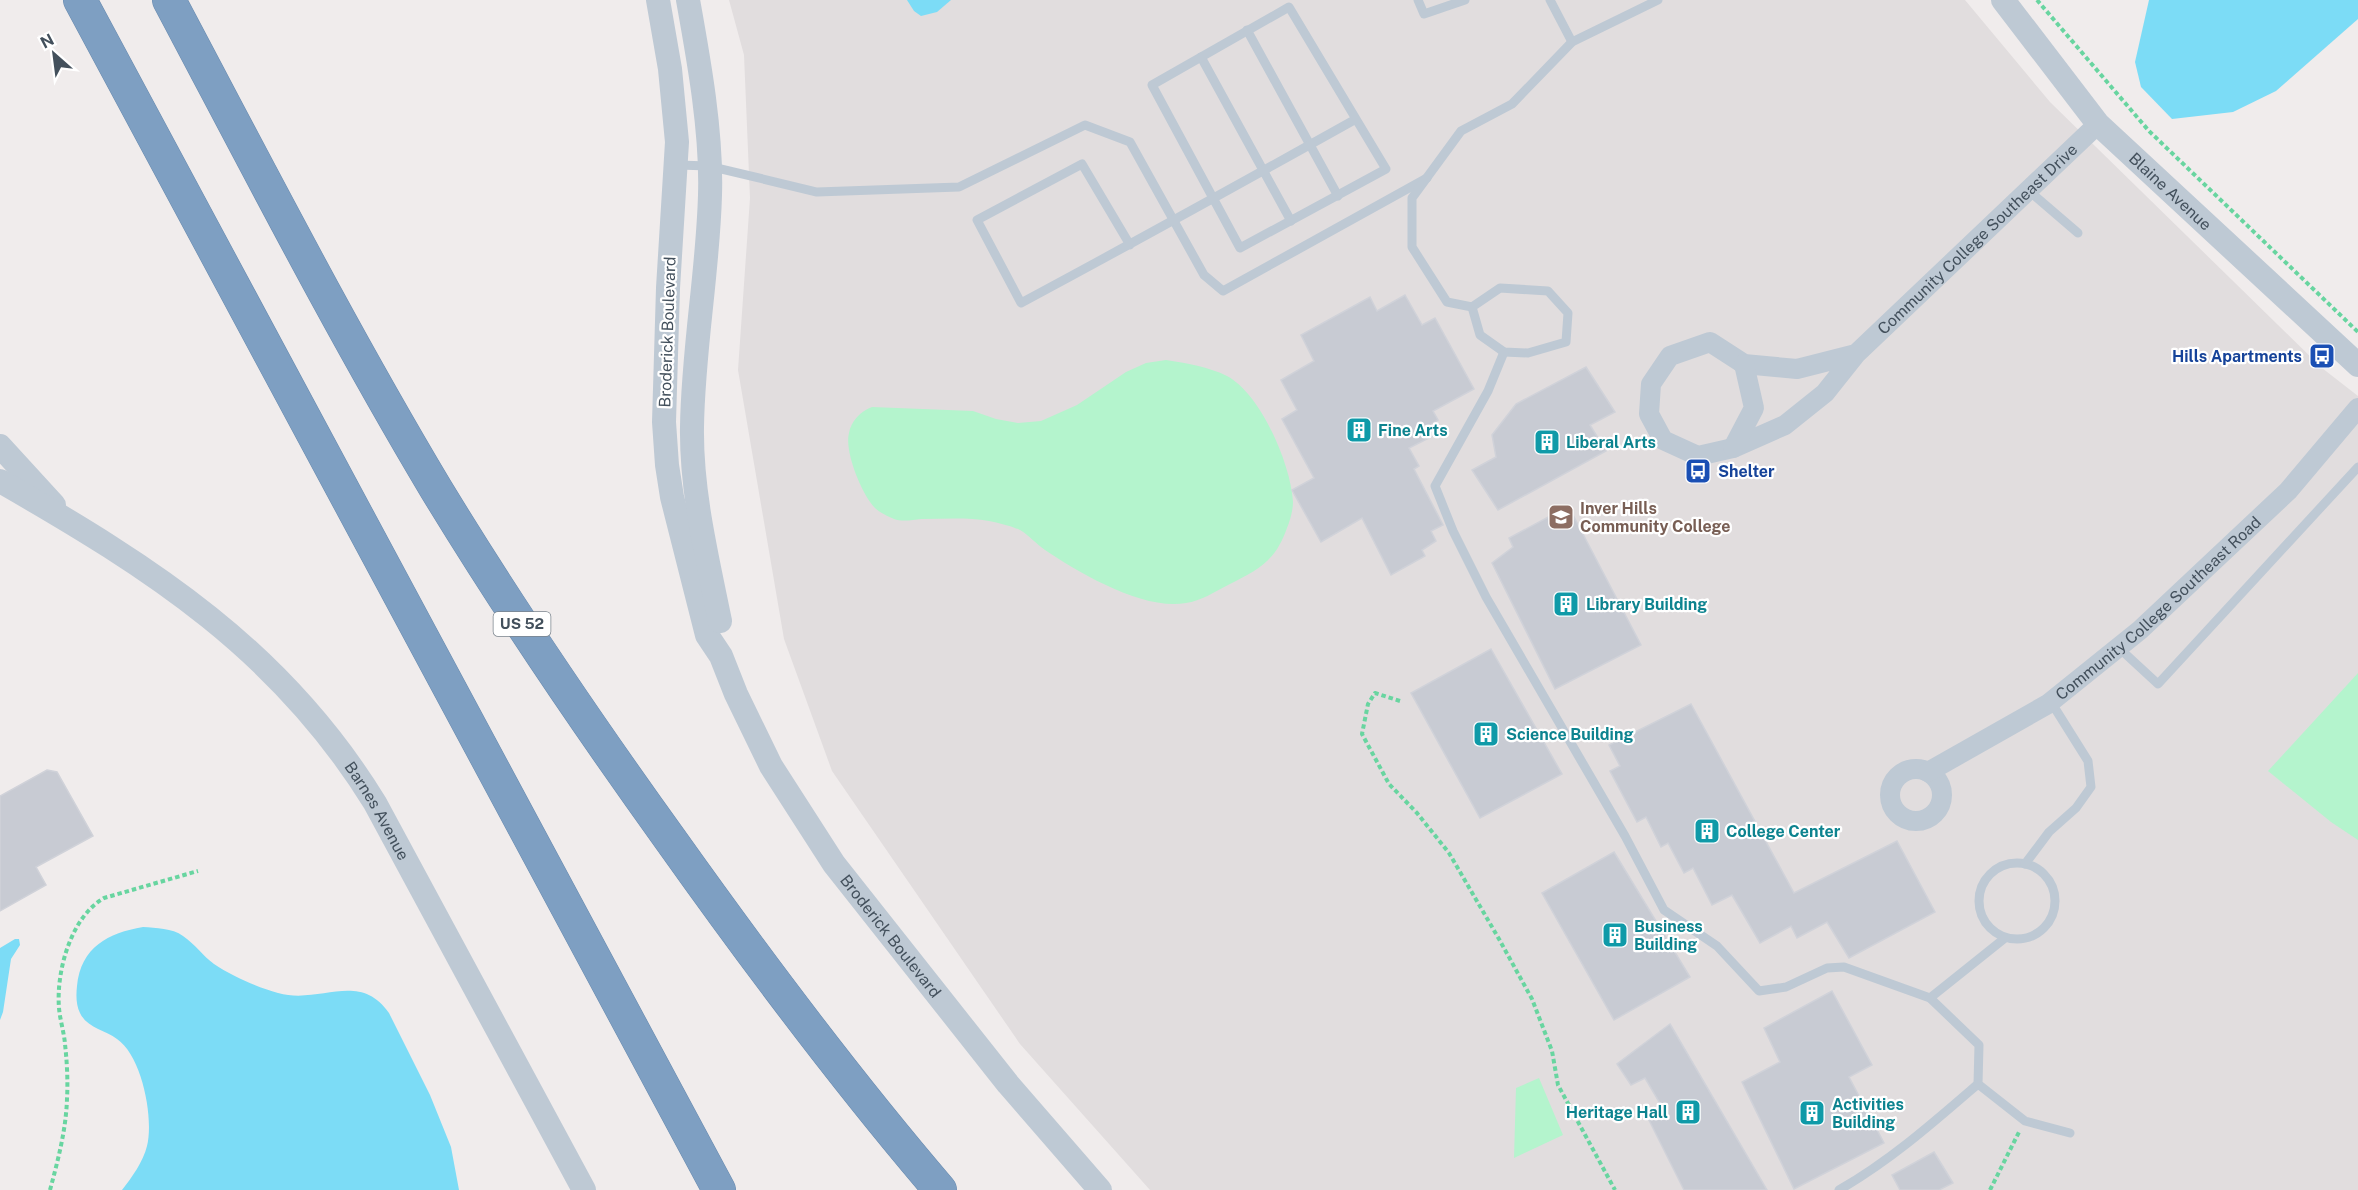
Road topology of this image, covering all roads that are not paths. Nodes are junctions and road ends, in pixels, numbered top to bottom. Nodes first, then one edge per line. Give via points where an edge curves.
1 (75, 0) edge
2 (80, 0) edge
3 (658, 0) edge
4 (688, 0) edge
5 (1418, 0) edge
6 (1465, 0) edge
7 (1550, 0) edge
8 (1658, 0) edge
9 (2003, 0) edge
10 (172, 4) edge
11 (1247, 30) junction
12 (1572, 42) junction
13 (106, 49) junction
14 (1201, 57) junction
15 (1356, 119) junction
16 (2098, 124) junction
17 (1310, 145) junction
18 (675, 165) junction
19 (709, 166) junction
20 (1263, 171) junction
21 (1427, 178) junction
22 (2028, 190) junction
23 (1338, 196) junction
24 (1215, 198) junction
25 (1174, 221) junction
26 (1291, 221) junction
27 (2078, 233) dead end
28 (1130, 245) junction
29 (1472, 307) junction
30 (1504, 352) junction
31 (1856, 354) junction
32 (1744, 364) junction
33 (2358, 365) edge
34 (2358, 408) edge
35 (0, 446) edge
36 (1733, 448) junction
37 (2358, 467) edge
38 (0, 482) edge
39 (68, 520) junction
40 (2119, 648) junction
41 (721, 656) junction
42 (2051, 702) junction
43 (1928, 772) dead end
44 (2025, 864) junction
45 (2005, 938) junction
46 (1930, 998) junction
47 (1978, 1084) junction
48 (2070, 1133) dead end
49 (584, 1190) edge
50 (719, 1190) edge
51 (940, 1190) edge
52 (1100, 1190) edge
53 (1839, 1190) edge

1 - 13 highway
2 - 13 highway
3 - 18 street, Broderick Boulevard via 670,69 677,142
4 - 19 street, Broderick Boulevard
5 - 6 lane via 1424,14
7 - 12 lane
8 - 12 lane
9 - 16 street, Blaine Avenue
10 - 51 highway, US 52 via 367,369 436,489 516,615 621,771 802,1021
11 - 14 lane
11 - 15 lane via 1288,7
11 - 17 lane
12 - 21 lane via 1512,104 1461,131
13 - 50 highway
14 - 20 lane
14 - 24 lane via 1152,85
15 - 17 lane
15 - 23 lane via 1386,169
16 - 22 street, Community College Southeast Drive
16 - 33 street, Blaine Avenue
17 - 20 lane
17 - 23 lane
18 - 19 lane
18 - 41 street, Broderick Boulevard via 664,399 667,465 707,635
19 - 25 lane via 817,192 959,187 1085,125 1130,142
19 - 41 street, Broderick Boulevard via 692,427 698,504 723,638
20 - 24 lane
20 - 26 lane
21 - 25 lane via 1223,291 1204,275
21 - 29 lane via 1412,198 1412,247 1447,302
22 - 27 lane
22 - 31 street, Community College Southeast Drive
23 - 26 lane
24 - 25 lane
24 - 26 lane via 1240,248
25 - 28 lane
28 - 28 lane via 1021,303 977,220 1082,164
29 - 30 lane via 1479,335
29 - 30 lane via 1500,288 1538,290 1548,291 1568,313 1566,342 1528,353
30 - 46 lane via 1488,391 1435,486 1486,597 1664,909 1717,946 1759,991 1786,987 1827,968 1844,967
31 - 32 street, Community College Southeast Drive via 1797,369
31 - 36 street, Community College Southeast Drive via 1825,393 1785,425
32 - 36 street via 1754,408
32 - 36 street, Community College Southeast Drive via 1710,342 1670,356 1651,384 1649,414 1663,440 1698,456
34 - 40 street, Community College Southeast Road via 2288,491
35 - 39 street
37 - 40 lane via 2158,684
38 - 39 street
39 - 49 street, Barnes Avenue via 168,585 236,638 289,690 339,749 380,813
40 - 42 street, Community College Southeast Road
41 - 52 street, Broderick Boulevard via 771,766 840,872 1008,1084
42 - 43 street, Community College Southeast Road
42 - 44 lane via 2088,762 2091,787
44 - 45 lane via 2008,863 1996,868 1980,887 1979,912 1994,933
44 - 45 lane via 2044,873 2055,896 2055,909 2042,931 2024,939
45 - 46 lane
46 - 47 lane via 1979,1045
47 - 48 lane via 2025,1121
47 - 53 lane via 1864,1176

